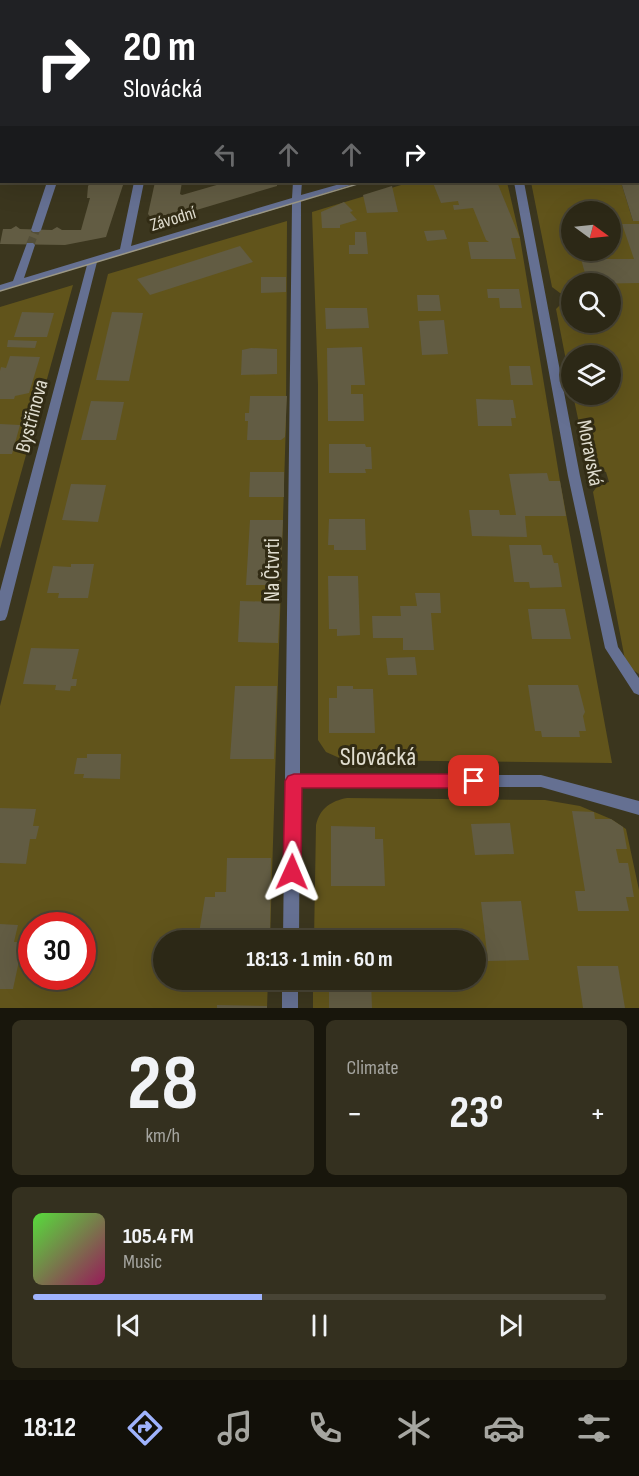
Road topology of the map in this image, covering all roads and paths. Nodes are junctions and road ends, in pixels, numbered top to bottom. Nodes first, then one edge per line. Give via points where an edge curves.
1 (52, 183) edge
2 (140, 183) edge
3 (297, 183) edge
4 (352, 183) edge
5 (519, 183) edge
6 (296, 199) junction
7 (36, 230) tunnel mouth
8 (30, 245) tunnel mouth
9 (125, 250) junction
10 (93, 260) junction
11 (17, 283) junction
12 (0, 288) edge
13 (0, 616) edge
14 (639, 689) edge
15 (294, 781) junction
16 (639, 808) edge
17 (291, 930) edge
18 (290, 990) edge
19 (290, 1008) edge

1 - 7 street
2 - 9 street
3 - 6 street, Na Čtvrti
4 - 6 street, Závodní
5 - 14 street, Moravská via 574,476 612,648
6 - 9 street, Závodní
6 - 15 street, Na Čtvrti
8 - 11 street
9 - 10 street, Závodní
10 - 11 street, Závodní
10 - 13 street, Bystřinova
11 - 12 street, Závodní
15 - 16 street, Slovácká via 542,781
15 - 17 street, Na Čtvrti
18 - 19 street

